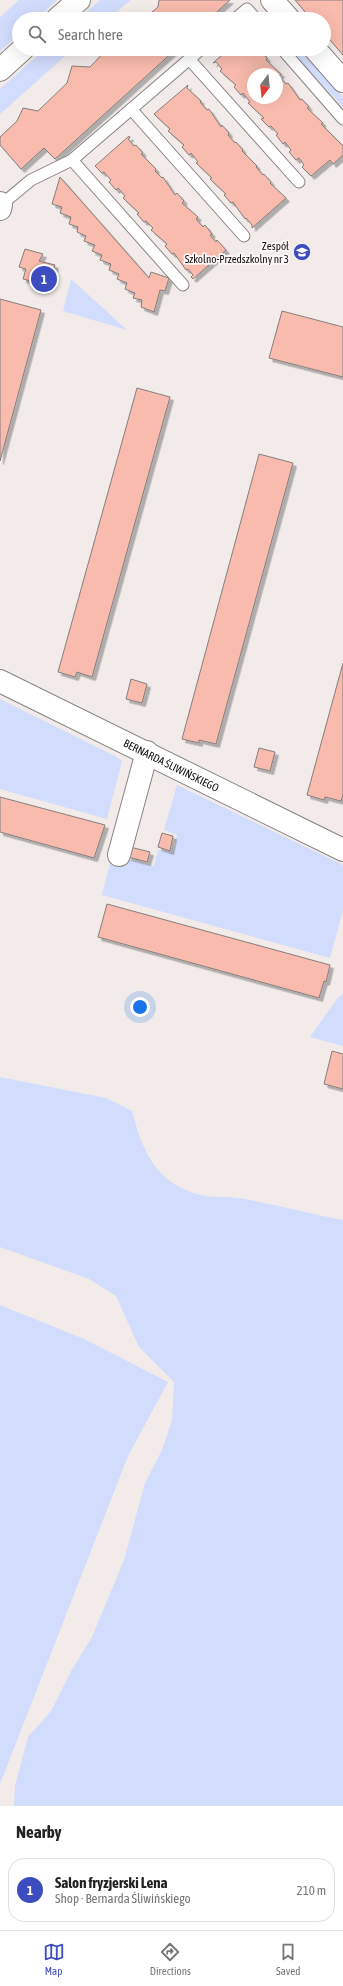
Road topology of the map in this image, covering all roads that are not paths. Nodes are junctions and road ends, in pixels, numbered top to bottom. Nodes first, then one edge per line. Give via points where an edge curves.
1 (79, 0) edge
2 (272, 0) edge
3 (65, 12) edge
4 (283, 12) edge
5 (15, 56) edge
6 (193, 56) edge
7 (288, 56) edge
8 (321, 56) edge
9 (189, 59) junction
10 (0, 70) edge
11 (343, 81) edge
12 (131, 109) junction
13 (343, 119) edge
14 (72, 160) junction
15 (299, 182) dead end
16 (0, 206) edge
17 (244, 236) dead end
18 (183, 285) dead end
19 (0, 681) edge
20 (146, 752) junction
21 (343, 850) edge
22 (119, 855) dead end

1 - 3 street
2 - 4 street
5 - 10 street
6 - 9 lane
7 - 13 lane
8 - 11 street
9 - 12 lane
9 - 15 lane
12 - 14 lane
12 - 17 lane
14 - 16 lane via 31,180
14 - 18 lane
19 - 20 street, BERNARDA ŚLIWIŃSKIEGO
20 - 21 street, BERNARDA ŚLIWIŃSKIEGO
20 - 22 street

